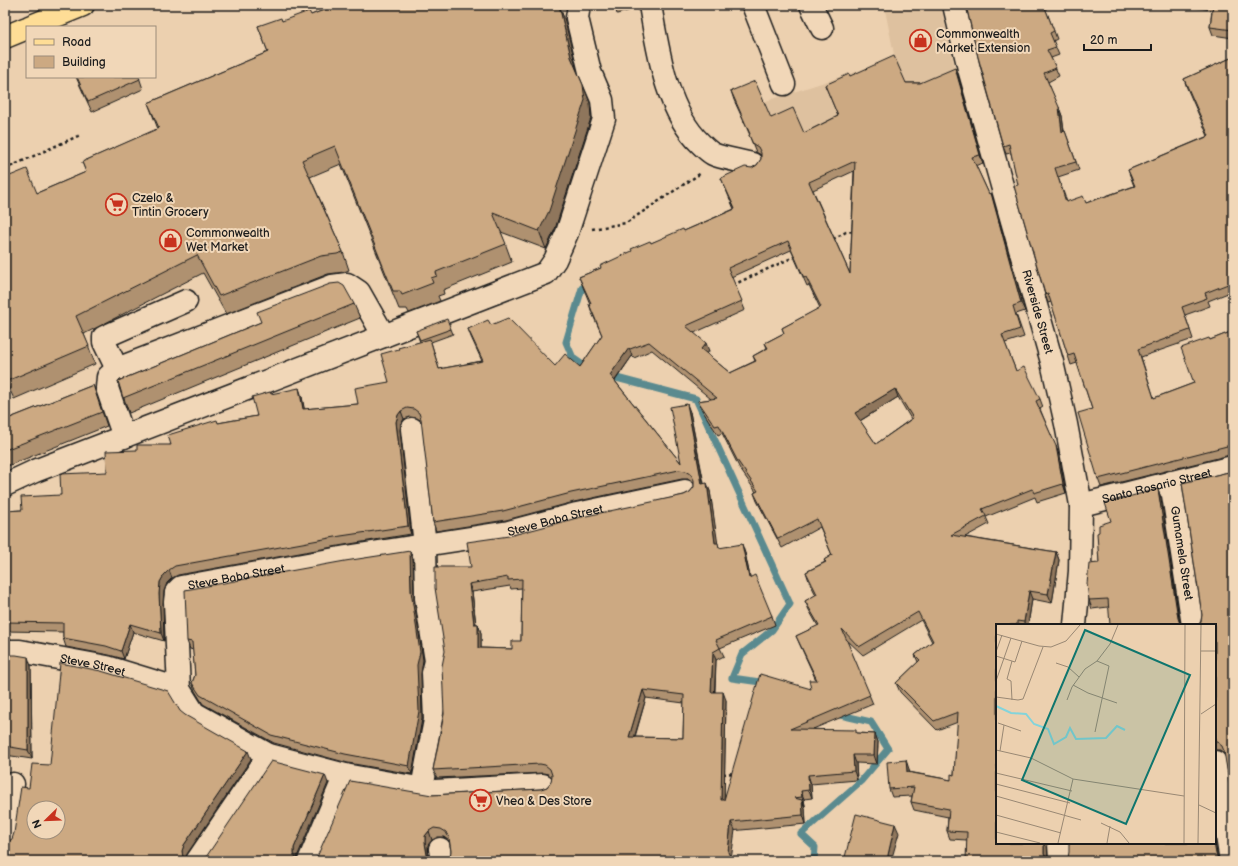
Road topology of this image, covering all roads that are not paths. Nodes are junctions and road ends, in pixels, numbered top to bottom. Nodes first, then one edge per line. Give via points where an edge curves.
1 (83, 5) edge
2 (579, 5) edge
3 (650, 5) edge
4 (754, 5) edge
5 (811, 5) edge
6 (954, 5) edge
7 (30, 26) edge
8 (26, 28) edge
9 (822, 28) dead end
10 (5, 37) edge
11 (784, 84) dead end
12 (752, 164) dead end
13 (186, 301) dead end
14 (384, 336) junction
15 (117, 369) junction
16 (412, 429) dead end
17 (124, 437) junction
18 (1233, 467) edge
19 (1171, 482) junction
20 (5, 485) edge
21 (685, 491) dead end
22 (1081, 505) junction
23 (425, 545) junction
24 (1075, 624) edge
25 (1193, 624) edge
26 (5, 651) edge
27 (179, 689) junction
28 (269, 755) junction
29 (1216, 768) edge
30 (345, 775) junction
31 (13, 784) dead end
32 (543, 785) dead end
33 (422, 788) junction
34 (5, 840) edge
35 (1059, 844) edge
36 (197, 861) edge
37 (309, 861) edge
38 (1060, 861) edge
39 (1231, 861) edge

1 - 7 main road
2 - 14 street via 578,18 590,72 602,100 604,119 567,233 555,260 546,273
3 - 12 street via 666,81 673,102 688,129 713,154
4 - 11 street
5 - 9 street
6 - 22 street, Riverside Street via 969,69 1052,362
8 - 10 main road
13 - 15 street via 104,337
14 - 15 street via 359,292 347,284 332,286
14 - 17 street
15 - 17 street via 108,377 107,388
16 - 23 street
17 - 20 street
18 - 19 street, Santo Rosario Street
19 - 22 street, Santo Rosario Street
19 - 25 street, Gumamela Street
21 - 23 street, Steve Baba Street via 577,514 509,532
22 - 24 street, Riverside Street via 1080,571
23 - 27 street, Steve Baba Street via 181,587 176,592 175,602
23 - 33 street via 426,598 436,661 433,673 435,720
26 - 27 street, Steve Street via 20,651 107,667
27 - 28 street, Steve Baba Street via 194,713
28 - 30 street, Steve Baba Street
28 - 36 street
29 - 39 street
30 - 33 street, Steve Baba Street
30 - 37 street
31 - 34 street
32 - 33 street, Steve Baba Street via 435,791
35 - 38 street

